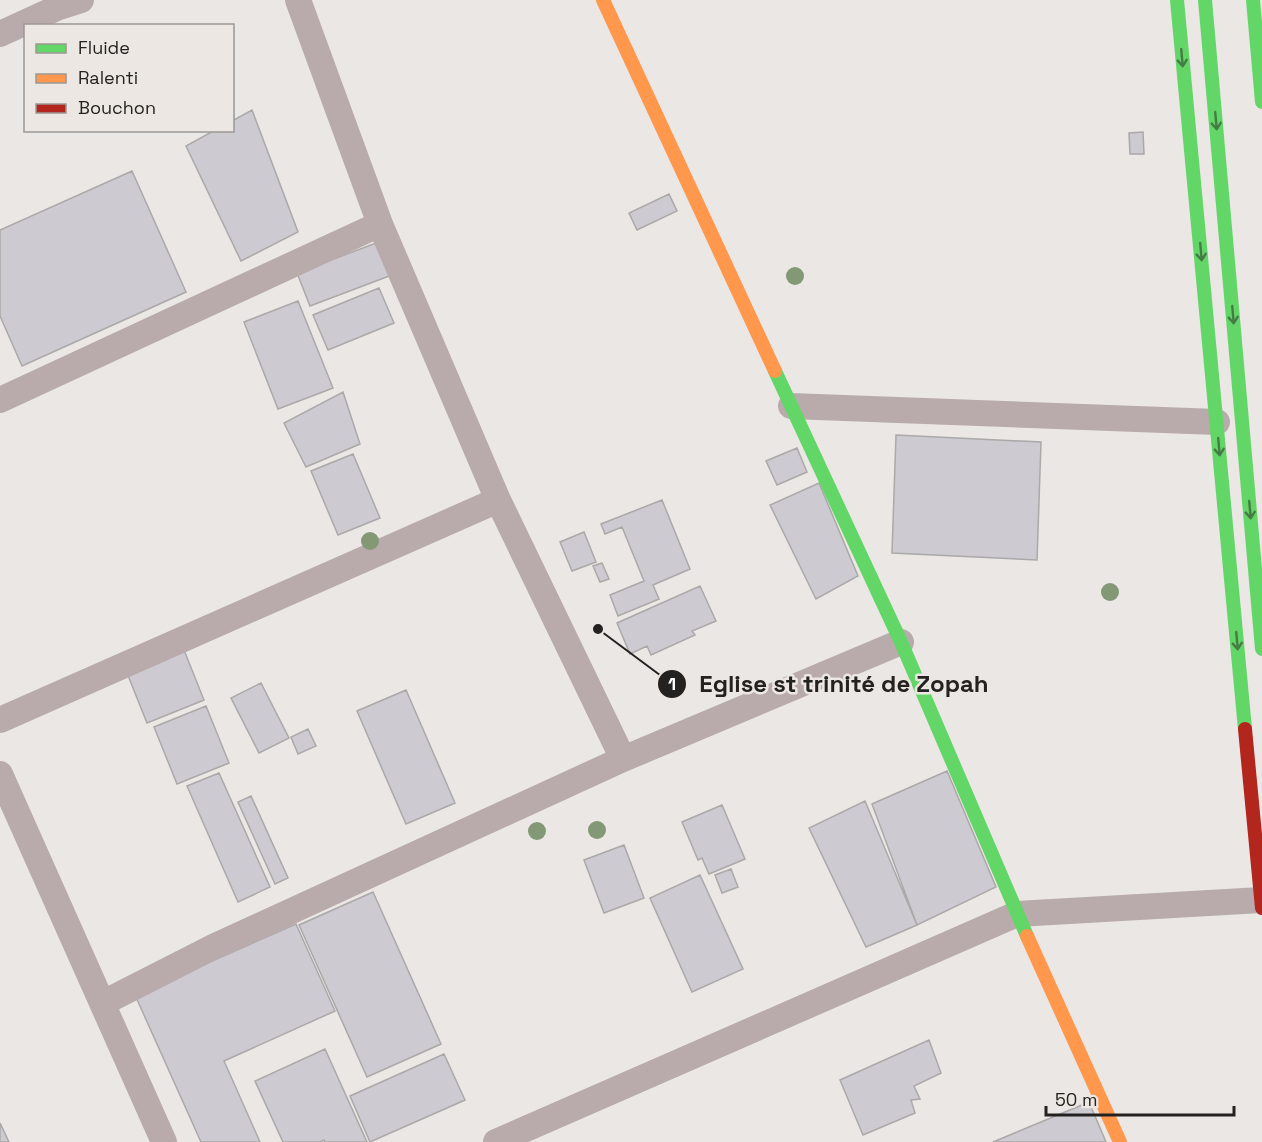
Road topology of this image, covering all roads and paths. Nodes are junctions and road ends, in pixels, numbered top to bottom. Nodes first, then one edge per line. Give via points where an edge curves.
1 (81, 0) edge
2 (298, 0) edge
3 (603, 0) edge
4 (1177, 0) edge
5 (1205, 0) edge
6 (1253, 0) edge
7 (0, 34) edge
8 (1262, 102) edge
9 (380, 224) junction
10 (0, 400) edge
11 (791, 406) junction
12 (1216, 423) junction
13 (498, 500) junction
14 (901, 642) junction
15 (1262, 649) edge
16 (0, 720) edge
17 (623, 759) junction
18 (0, 774) edge
19 (1261, 900) edge
20 (1262, 908) edge
21 (1017, 914) junction
22 (103, 1003) junction
23 (164, 1142) edge
24 (496, 1142) edge
25 (1120, 1142) edge

1 - 7 street
2 - 9 street
3 - 11 street
4 -> 12 street
5 -> 15 street
6 - 8 street
9 - 10 street
9 - 13 street
11 - 12 street
11 - 14 street
12 -> 19 street
13 - 16 street
13 - 17 street
14 - 17 street
14 - 21 street
17 - 22 street via 213,947
18 - 22 street
19 - 20 street
19 - 21 street
21 - 24 street
21 - 25 street
22 - 23 street

